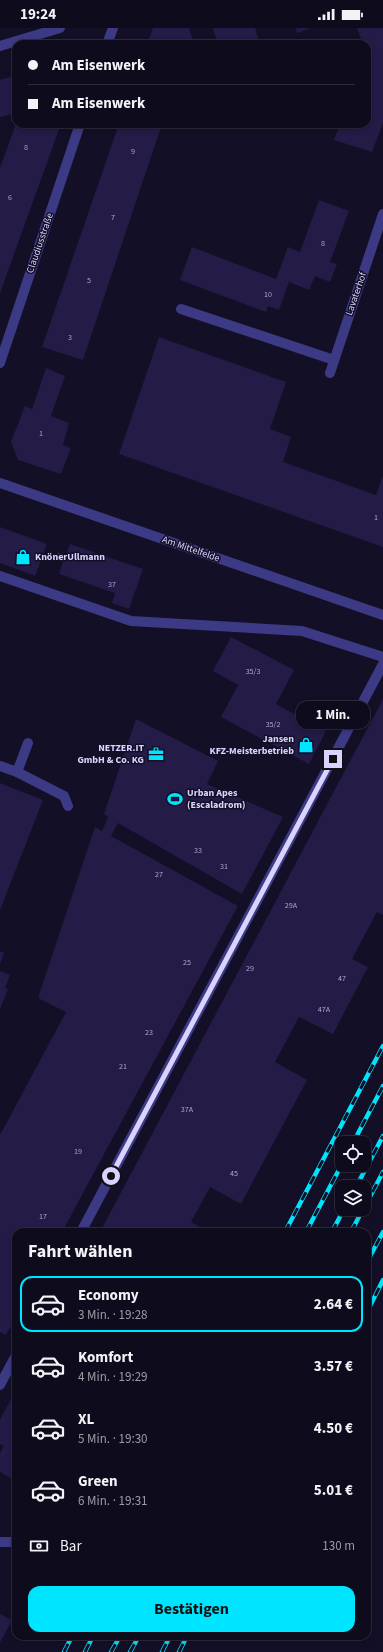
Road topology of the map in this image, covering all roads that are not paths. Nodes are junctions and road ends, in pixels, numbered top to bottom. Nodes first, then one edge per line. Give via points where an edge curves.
1 (60, 28) edge
2 (113, 28) edge
3 (20, 40) edge
4 (108, 40) edge
5 (12, 42) edge
6 (0, 46) edge
7 (79, 128) edge
8 (383, 214) edge
9 (181, 310) dead end
10 (334, 360) junction
11 (0, 363) edge
12 (330, 373) dead end
13 (0, 483) edge
14 (0, 576) edge
15 (383, 615) edge
16 (383, 657) edge
17 (383, 664) edge
18 (28, 743) dead end
19 (0, 766) edge
20 (17, 772) junction
21 (68, 806) dead end
22 (83, 1228) edge
23 (12, 1362) edge
24 (0, 1385) edge
25 (0, 1542) edge
26 (12, 1542) edge

1 - 3 street
2 - 4 street
5 - 6 street
7 - 11 street, Claudiusstraße
8 - 10 street, Lavaterhof
9 - 10 street
10 - 12 street, Lavaterhof
13 - 15 street, Am Mittelfelde
14 - 16 street via 129,625 302,631
17 - 22 street
18 - 20 street
19 - 20 street
20 - 21 street via 64,796
23 - 24 street
25 - 26 street

